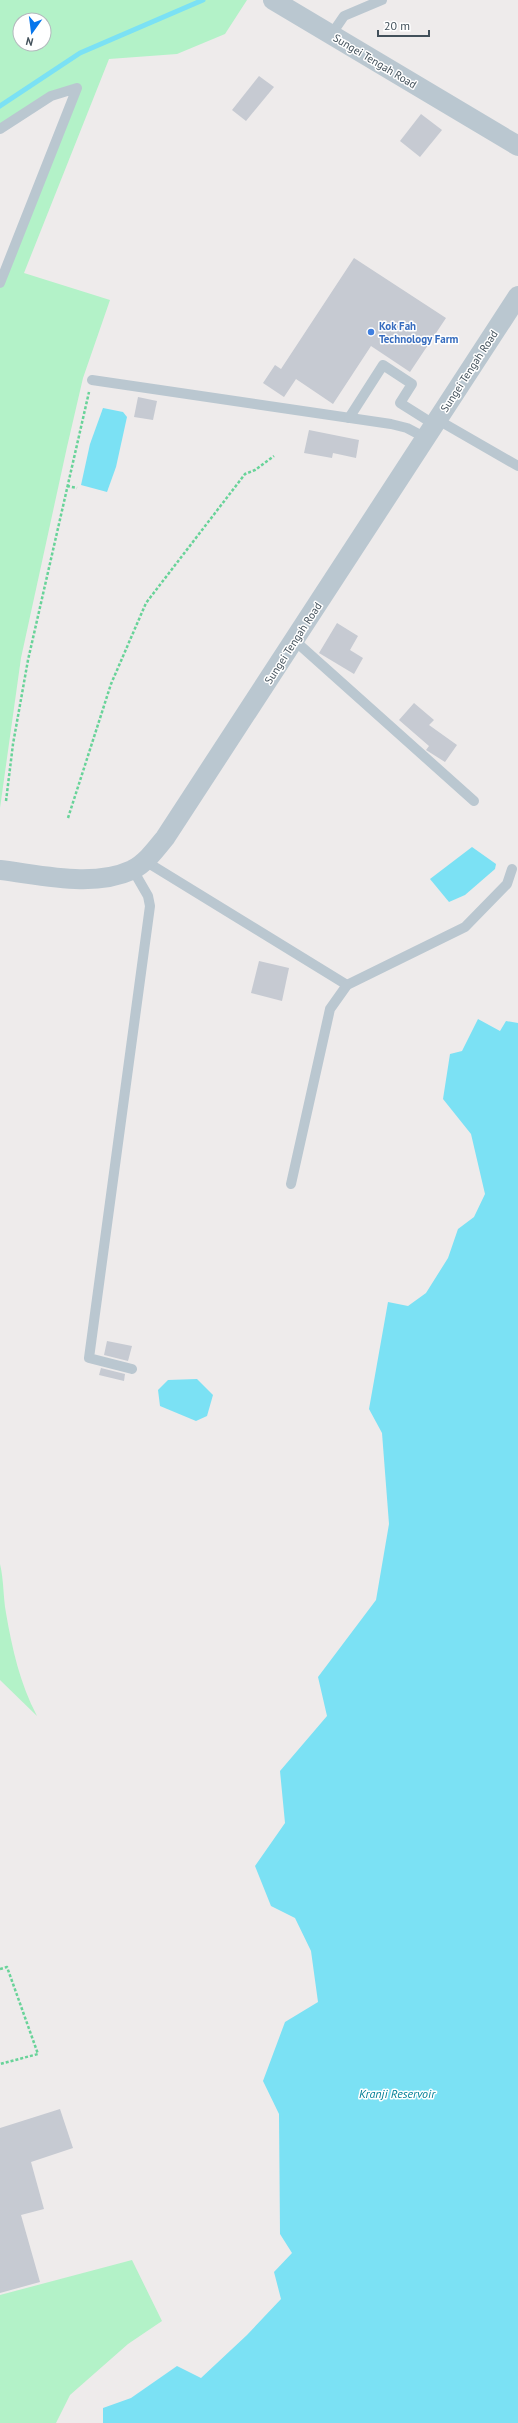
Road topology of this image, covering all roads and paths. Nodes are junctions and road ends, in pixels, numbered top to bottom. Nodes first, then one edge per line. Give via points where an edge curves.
1 (273, 0) edge
2 (382, 0) edge
3 (331, 35) junction
4 (0, 128) edge
5 (518, 146) edge
6 (0, 283) edge
7 (518, 296) edge
8 (92, 380) joint
9 (349, 418) junction
10 (433, 428) junction
11 (274, 456) dead end
12 (518, 466) edge
13 (67, 486) junction
14 (77, 488) dead end
15 (294, 640) junction
16 (6, 801) dead end
17 (474, 801) dead end
18 (68, 818) dead end
19 (139, 865) junction
20 (512, 869) dead end
21 (0, 870) edge
22 (347, 985) junction
23 (291, 1184) dead end
24 (132, 1369) dead end
25 (0, 1969) edge
26 (0, 2064) edge

1 - 3 street, Sungei Tengah Road
2 - 3 lane via 344,16
3 - 5 street, Sungei Tengah Road
4 - 6 lane via 51,96 77,88
7 - 10 street, Sungei Tengah Road
8 - 9 lane
8 - 13 path
9 - 10 lane via 407,428
9 - 10 lane via 383,365 412,384 400,403
10 - 12 lane
10 - 15 street, Sungei Tengah Road
11 - 18 path via 245,474 146,603 111,684
13 - 14 path
13 - 16 path via 28,660
15 - 17 lane
15 - 19 street, Sungei Tengah Road via 166,838
19 - 21 street, Sungei Tengah Road via 108,878 80,879
19 - 22 lane
19 - 24 lane via 150,906 89,1358
20 - 22 lane via 507,884 465,927
22 - 23 lane via 330,1009 324,1030
25 - 26 path via 7,1967 38,2054

